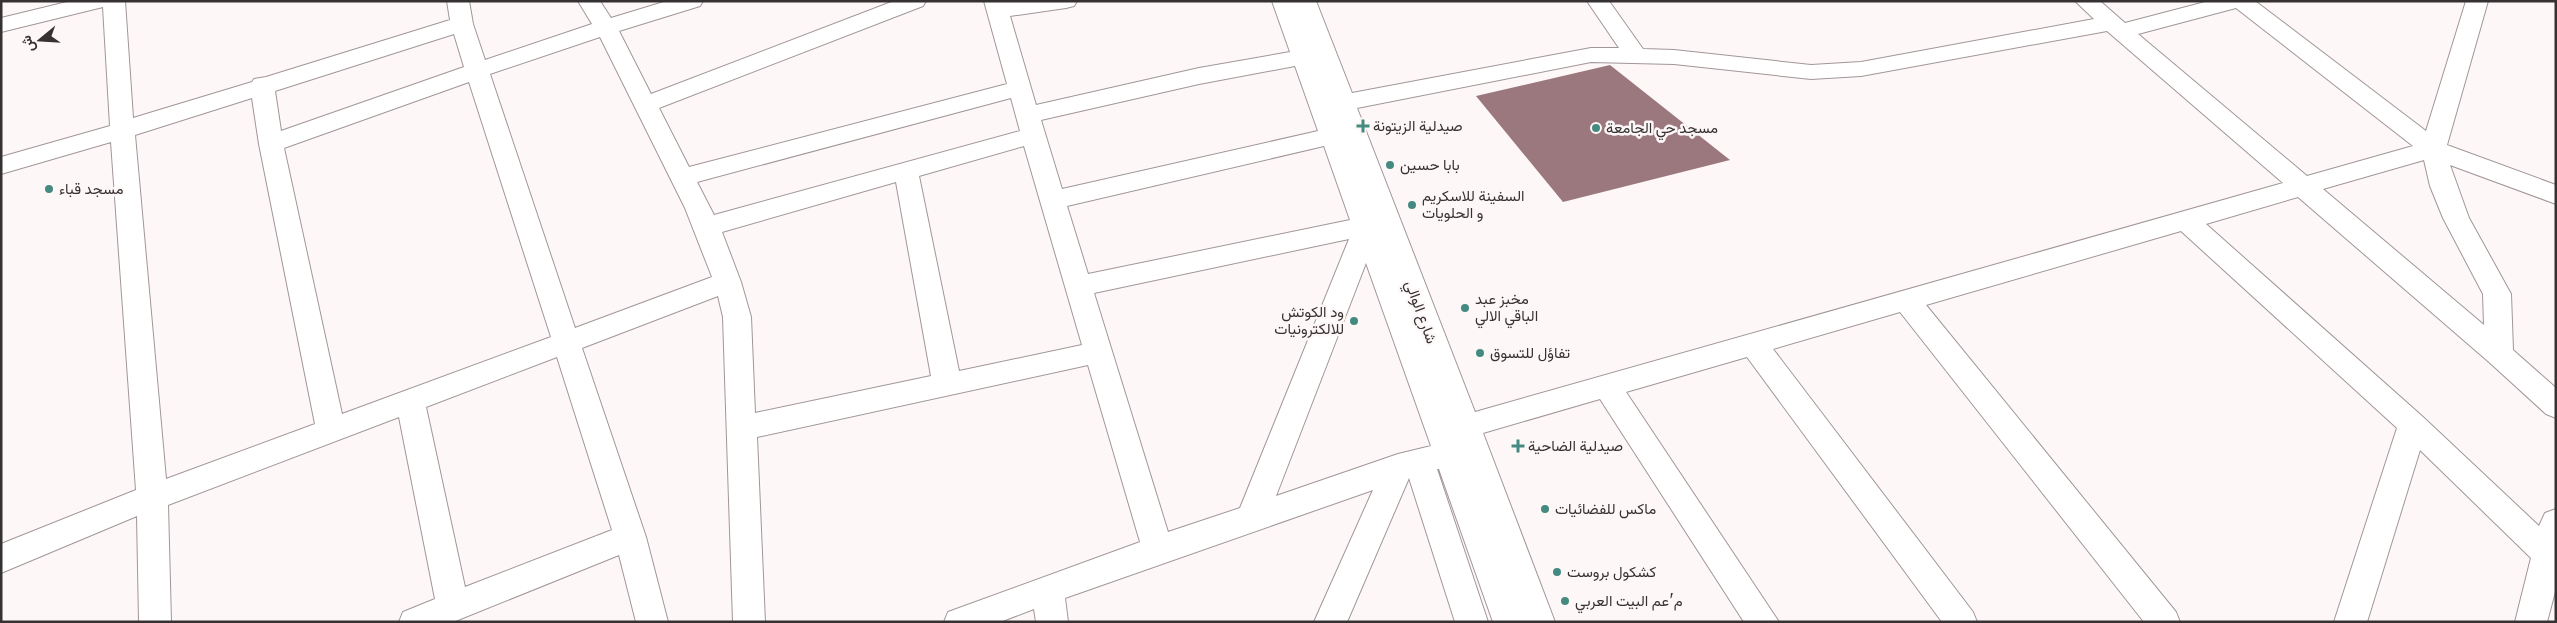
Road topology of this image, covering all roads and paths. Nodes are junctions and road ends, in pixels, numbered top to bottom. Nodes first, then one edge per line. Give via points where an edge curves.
1 (114, 1) edge
2 (589, 1) edge
3 (692, 1) edge
4 (915, 1) edge
5 (1066, 1) edge
6 (1283, 1) edge
7 (1305, 1) edge
8 (1598, 1) edge
9 (2086, 1) edge
10 (2236, 1) edge
11 (2241, 1) edge
12 (2477, 1) edge
13 (90, 3) edge
14 (997, 6) edge
15 (460, 12) edge
16 (1, 25) edge
17 (606, 26) junction
18 (2116, 27) junction
19 (1635, 55) junction
20 (1304, 57) junction
21 (477, 70) junction
22 (262, 84) junction
23 (1021, 88) junction
24 (1343, 104) junction
25 (645, 105) junction
26 (1030, 125) junction
27 (122, 131) junction
28 (1334, 136) junction
29 (271, 144) junction
30 (2433, 149) junction
31 (1, 166) edge
32 (906, 171) junction
33 (683, 176) junction
34 (2302, 186) junction
35 (2556, 194) edge
36 (1052, 200) junction
37 (2184, 220) junction
38 (1367, 226) junction
39 (706, 227) junction
40 (728, 282) junction
41 (1080, 286) junction
42 (1906, 300) junction
43 (566, 341) junction
44 (1753, 344) junction
45 (1100, 352) junction
46 (2499, 354) junction
47 (947, 384) junction
48 (1607, 386) junction
49 (410, 400) junction
50 (2556, 406) edge
51 (2413, 425) junction
52 (1464, 427) junction
53 (742, 428) junction
54 (331, 429) junction
55 (1449, 453) junction
56 (1408, 465) junction
57 (152, 497) junction
58 (1252, 517) junction
59 (2556, 522) edge
60 (630, 537) junction
61 (1158, 550) junction
62 (2548, 554) junction
63 (1, 559) edge
64 (1047, 589) junction
65 (453, 607) junction
66 (155, 622) edge
67 (415, 622) edge
68 (652, 622) edge
69 (749, 622) edge
70 (960, 622) edge
71 (1052, 622) edge
72 (1330, 622) edge
73 (1472, 622) edge
74 (1510, 622) edge
75 (1539, 622) edge
76 (1764, 622) edge
77 (1962, 622) edge
78 (2164, 622) edge
79 (2350, 622) edge
80 (2531, 622) edge

1 - 27 street
2 - 17 street
3 - 17 street
4 - 25 street
5 - 14 street
6 - 20 street, شارع الوالي
7 - 24 street, شارع الوالي
8 - 19 street
9 - 18 street
10 - 18 street
11 - 30 street
12 - 30 street
13 - 16 street
14 - 23 street
15 - 21 street
15 - 22 street
17 - 21 street
17 - 25 street
18 - 19 street via 1861,70 1811,72
18 - 34 street
19 - 24 street via 1591,55
20 - 26 street via 1199,76
20 - 28 street, شارع الوالي
21 - 29 street
21 - 43 street
22 - 27 street
22 - 29 street
23 - 26 street
23 - 33 street
24 - 52 street, شارع الوالي
25 - 33 street
26 - 32 street
26 - 36 street
27 - 31 street
27 - 57 street
28 - 36 street
28 - 38 street, شارع الوالي
29 - 54 street
30 - 34 street
30 - 35 street
30 - 46 street via 2456,218 2496,294
32 - 39 street
32 - 47 street
33 - 39 street
34 - 37 street
34 - 46 street
36 - 41 street
37 - 42 street
37 - 51 street
38 - 41 street
38 - 55 street, شارع الوالي
38 - 58 street
39 - 40 street
40 - 43 street
40 - 53 street via 737,317
41 - 45 street
42 - 44 street
42 - 78 street
43 - 49 street
43 - 60 street
44 - 48 street
44 - 77 street
45 - 47 street
45 - 61 street
46 - 50 street
47 - 53 street
48 - 52 street
48 - 76 street
49 - 54 street
49 - 65 street
51 - 62 street
51 - 79 street
52 - 75 street, شارع الوالي
53 - 69 street
54 - 57 street
55 - 56 street
55 - 74 street, شارع الوالي
56 - 58 street
56 - 72 street
56 - 73 street
57 - 63 street
57 - 66 street
58 - 61 street
59 - 62 street
60 - 65 street
60 - 68 street
61 - 64 street
62 - 80 street
64 - 70 street
64 - 71 street
65 - 67 street

